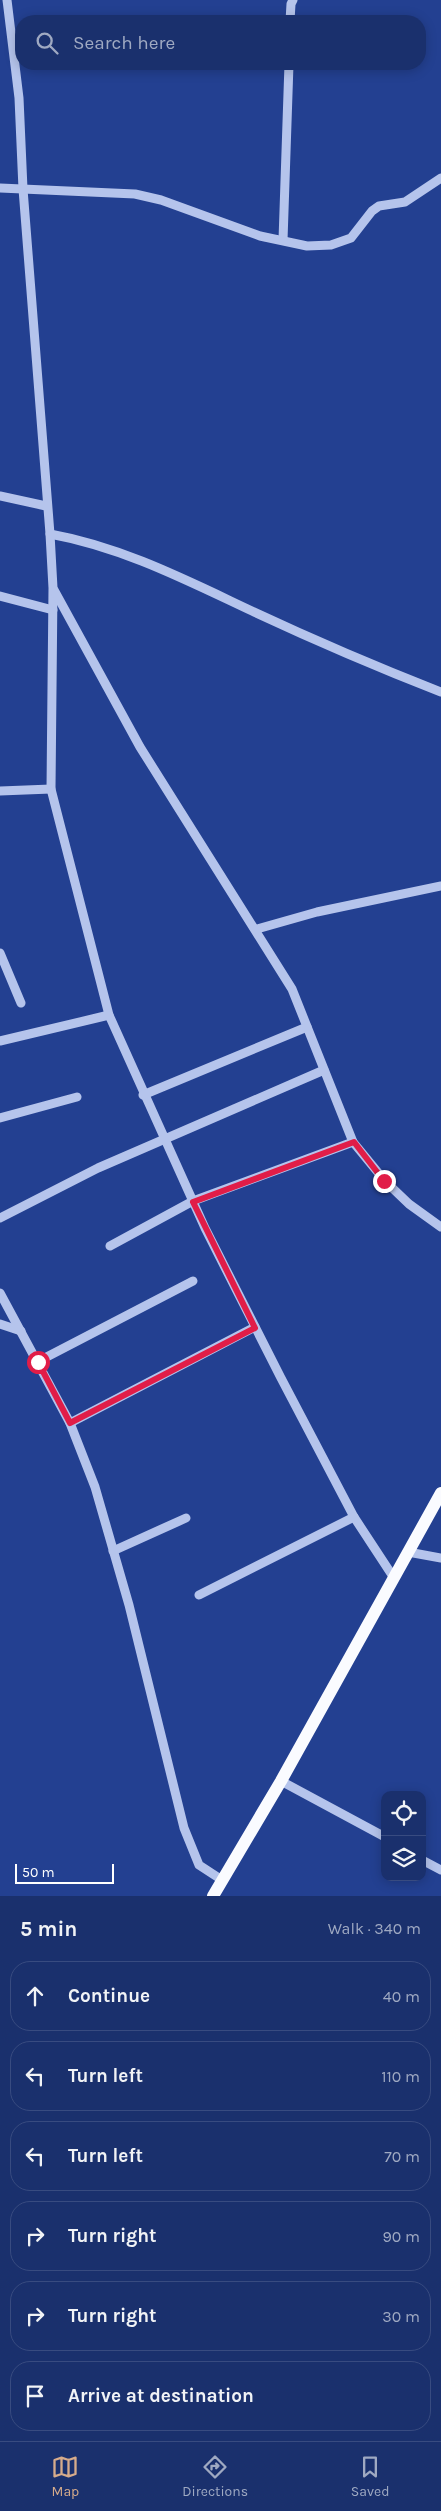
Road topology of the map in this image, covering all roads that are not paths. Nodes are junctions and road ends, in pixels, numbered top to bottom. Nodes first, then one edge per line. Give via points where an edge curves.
1 (7, 0) edge
2 (293, 0) edge
3 (290, 15) edge
4 (15, 65) edge
5 (16, 70) edge
6 (289, 70) edge
7 (441, 178) edge
8 (0, 188) edge
9 (22, 189) junction
10 (283, 240) junction
11 (0, 496) edge
12 (46, 506) junction
13 (50, 534) junction
14 (53, 588) junction
15 (0, 596) edge
16 (52, 610) junction
17 (441, 692) edge
18 (51, 789) junction
19 (0, 791) edge
20 (441, 886) edge
21 (257, 929) junction
22 (0, 953) edge
23 (21, 1003) dead end
24 (109, 1015) junction
25 (307, 1027) junction
26 (0, 1041) edge
27 (324, 1070) junction
28 (143, 1095) junction
29 (77, 1097) dead end
30 (0, 1118) edge
31 (163, 1139) junction
32 (354, 1142) junction
33 (193, 1202) junction
34 (0, 1218) edge
35 (441, 1226) edge
36 (110, 1246) dead end
37 (192, 1281) dead end
38 (0, 1293) edge
39 (0, 1324) edge
40 (255, 1328) junction
41 (21, 1331) junction
42 (38, 1362) junction
43 (70, 1423) junction
44 (441, 1493) edge
45 (354, 1517) junction
46 (186, 1518) dead end
47 (113, 1551) junction
48 (408, 1552) junction
49 (441, 1558) edge
50 (394, 1578) junction
51 (199, 1595) dead end
52 (281, 1781) junction
53 (381, 1836) edge
54 (426, 1862) edge
55 (441, 1870) edge
56 (222, 1880) junction
57 (214, 1896) edge

1 - 4 street
2 - 3 street
5 - 9 street
6 - 10 street
7 - 10 street via 404,202 372,210 351,238 343,242 307,246
8 - 9 street
9 - 10 street via 135,194 161,200 260,236
9 - 12 street
11 - 12 street
12 - 13 street
13 - 14 street
13 - 17 street via 86,540 133,556 346,654
14 - 16 street
14 - 21 street via 140,747
15 - 16 street
16 - 18 street
18 - 19 street
18 - 24 street
20 - 21 street via 317,912
21 - 25 street via 292,989
22 - 23 street
24 - 26 street
24 - 28 street
25 - 27 street
25 - 28 street
27 - 31 street
27 - 32 street
28 - 31 street
29 - 30 street
31 - 33 street
31 - 34 street
32 - 33 street
32 - 35 street via 384,1181 408,1204
33 - 36 street
33 - 40 street
37 - 42 street
38 - 41 street
39 - 41 street
40 - 43 street
40 - 45 street
41 - 42 street
42 - 43 street
43 - 47 street via 95,1487
44 - 48 main road
45 - 50 street
45 - 51 street
46 - 47 street
47 - 56 street via 184,1828 199,1865
48 - 49 street
48 - 50 main road
50 - 52 main road
52 - 53 street
52 - 56 main road
54 - 55 street
56 - 57 main road

